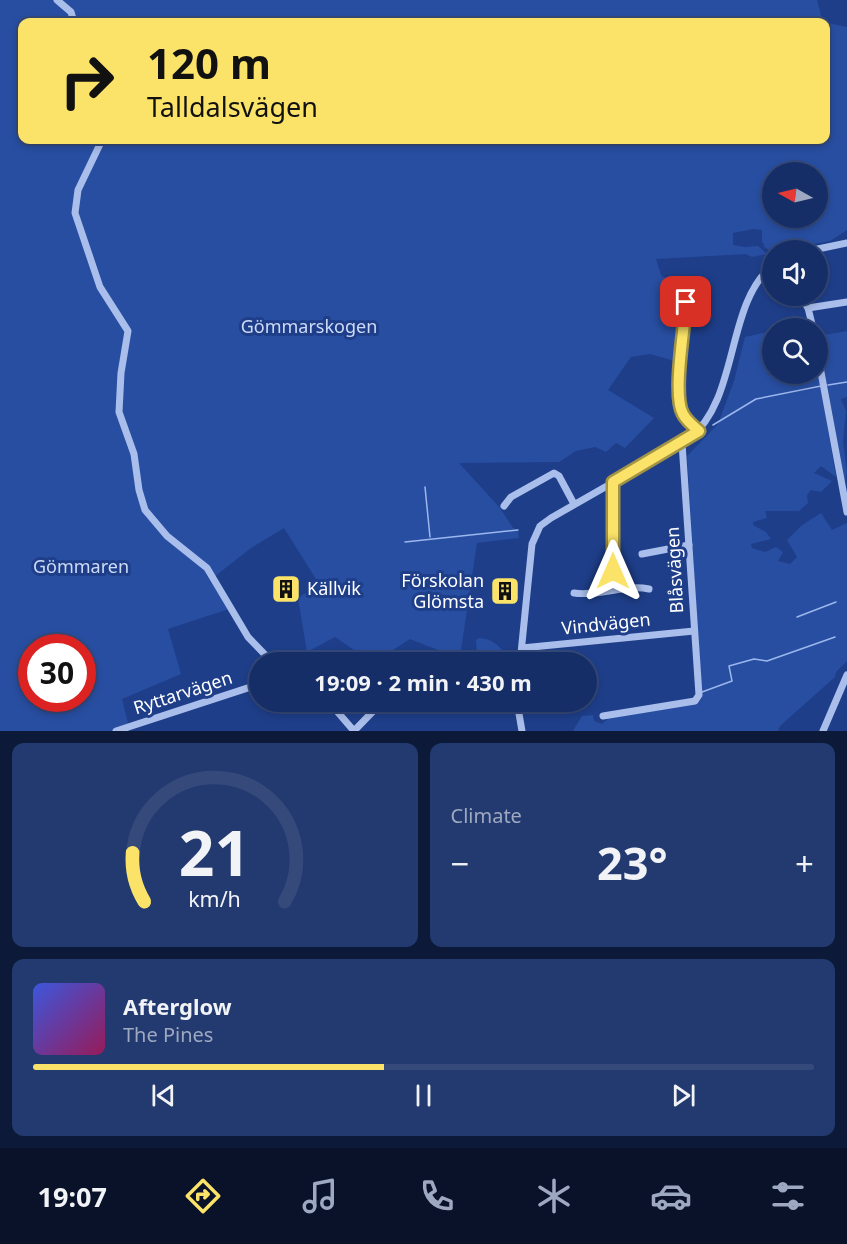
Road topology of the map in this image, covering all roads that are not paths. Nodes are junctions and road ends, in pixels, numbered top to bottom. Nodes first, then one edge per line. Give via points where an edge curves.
1 (57, 0) edge
2 (72, 18) edge
3 (100, 144) edge
4 (847, 243) edge
5 (828, 247) edge
6 (762, 278) edge
7 (686, 302) dead end
8 (847, 302) edge
9 (807, 308) joint
10 (810, 318) edge
11 (823, 384) edge
12 (699, 431) junction
13 (682, 443) junction
14 (613, 482) junction
15 (574, 504) junction
16 (504, 506) dead end
17 (847, 513) edge
18 (689, 545) junction
19 (642, 554) dead end
20 (649, 589) dead end
21 (613, 590) junction
22 (574, 593) dead end
23 (694, 631) junction
24 (522, 648) junction
25 (263, 652) edge
26 (521, 652) edge
27 (847, 675) edge
28 (249, 688) edge
29 (338, 712) edge
30 (372, 712) edge
31 (518, 712) edge
32 (603, 716) dead end
33 (116, 731) edge
34 (354, 731) edge
35 (522, 731) edge
36 (823, 731) edge

1 - 2 street
3 - 25 street via 78,190 75,213 100,287 128,331 119,412 134,454 142,504 167,536 207,568 249,637
4 - 5 street
6 - 12 street via 754,288 715,405
7 - 12 street via 678,359 681,412
8 - 9 street
9 - 10 street
11 - 17 street
12 - 13 street
13 - 14 street
13 - 18 street, Blåsvägen
14 - 15 street
14 - 21 street
15 - 16 street via 560,476 554,473 510,497
15 - 24 street via 540,526 534,537
18 - 19 street
18 - 23 street, Blåsvägen
20 - 21 street via 636,586
21 - 22 street
23 - 24 street, Vindvägen
23 - 32 street, Blåsvägen via 699,695 695,701
24 - 26 street
27 - 36 street
28 - 33 street, Ryttarvägen
29 - 34 street
30 - 34 street
31 - 35 street

